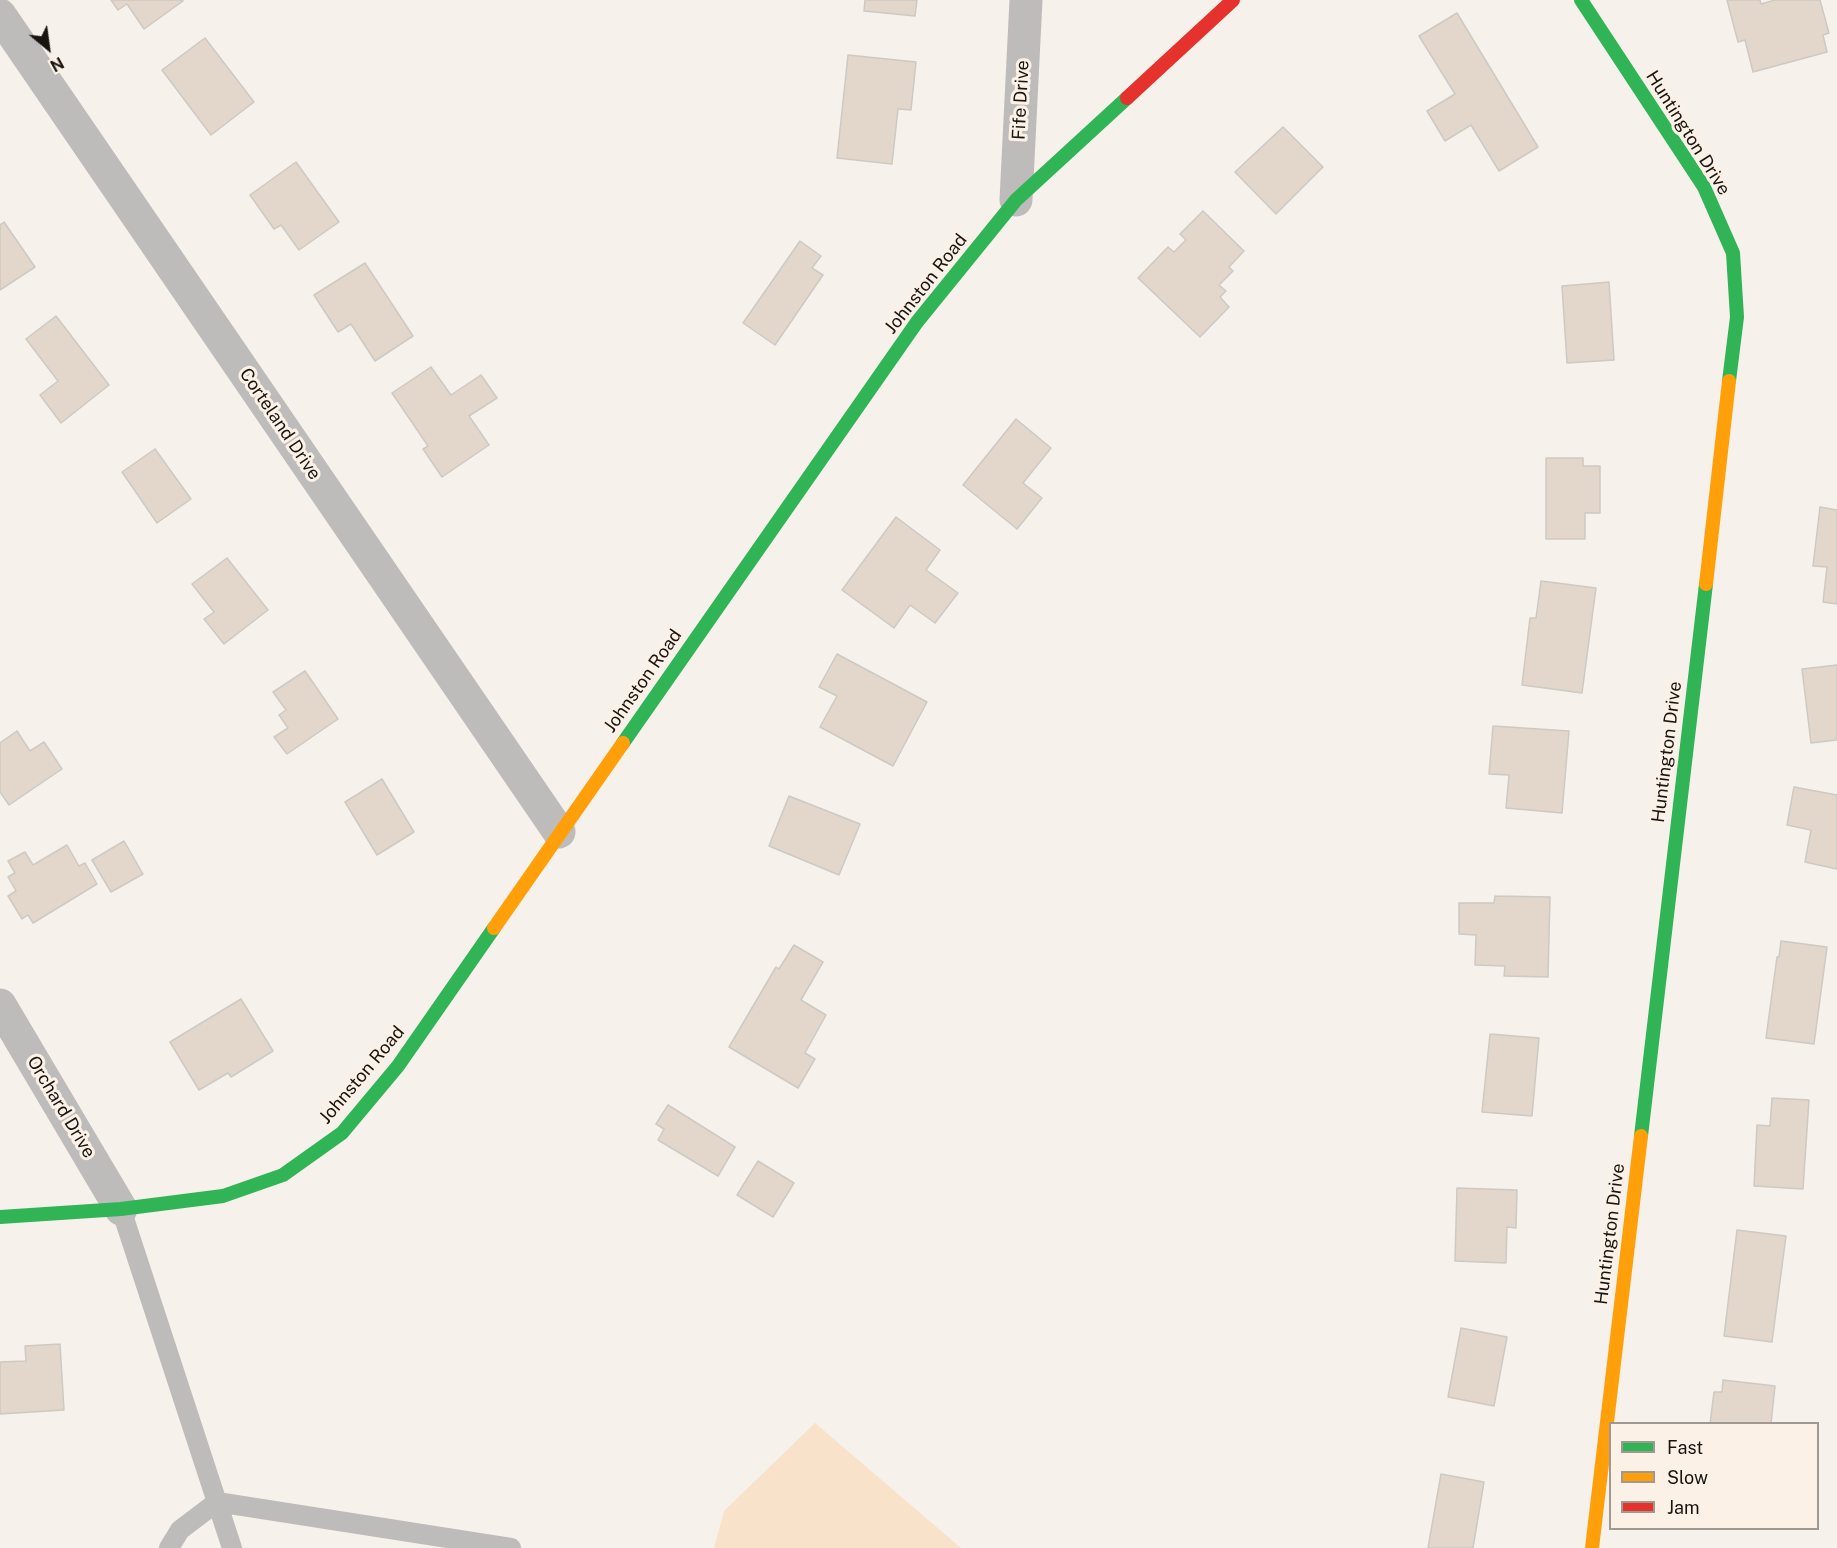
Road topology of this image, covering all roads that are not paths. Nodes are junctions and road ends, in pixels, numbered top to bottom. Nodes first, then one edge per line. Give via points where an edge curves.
1 (1026, 0) edge
2 (1233, 0) edge
3 (1581, 0) edge
4 (0, 15) edge
5 (1016, 200) junction
6 (559, 832) junction
7 (0, 1005) edge
8 (121, 1209) junction
9 (0, 1216) edge
10 (217, 1502) junction
11 (481, 1546) edge
12 (169, 1548) edge
13 (232, 1548) edge
14 (512, 1548) edge
15 (1592, 1548) edge

1 - 5 street, Fife Drive
2 - 5 street, Johnston Road
3 - 15 street, Huntington Drive via 1704,187 1733,253 1737,317
4 - 6 street, Corteland Drive
5 - 6 street, Johnston Road via 917,322
6 - 8 street, Johnston Road via 398,1066 342,1133 283,1175 223,1196
7 - 8 street, Orchard Drive
8 - 9 street, Johnston Road
8 - 10 lane
10 - 11 lane
10 - 12 lane via 180,1530
10 - 13 lane
11 - 14 lane

